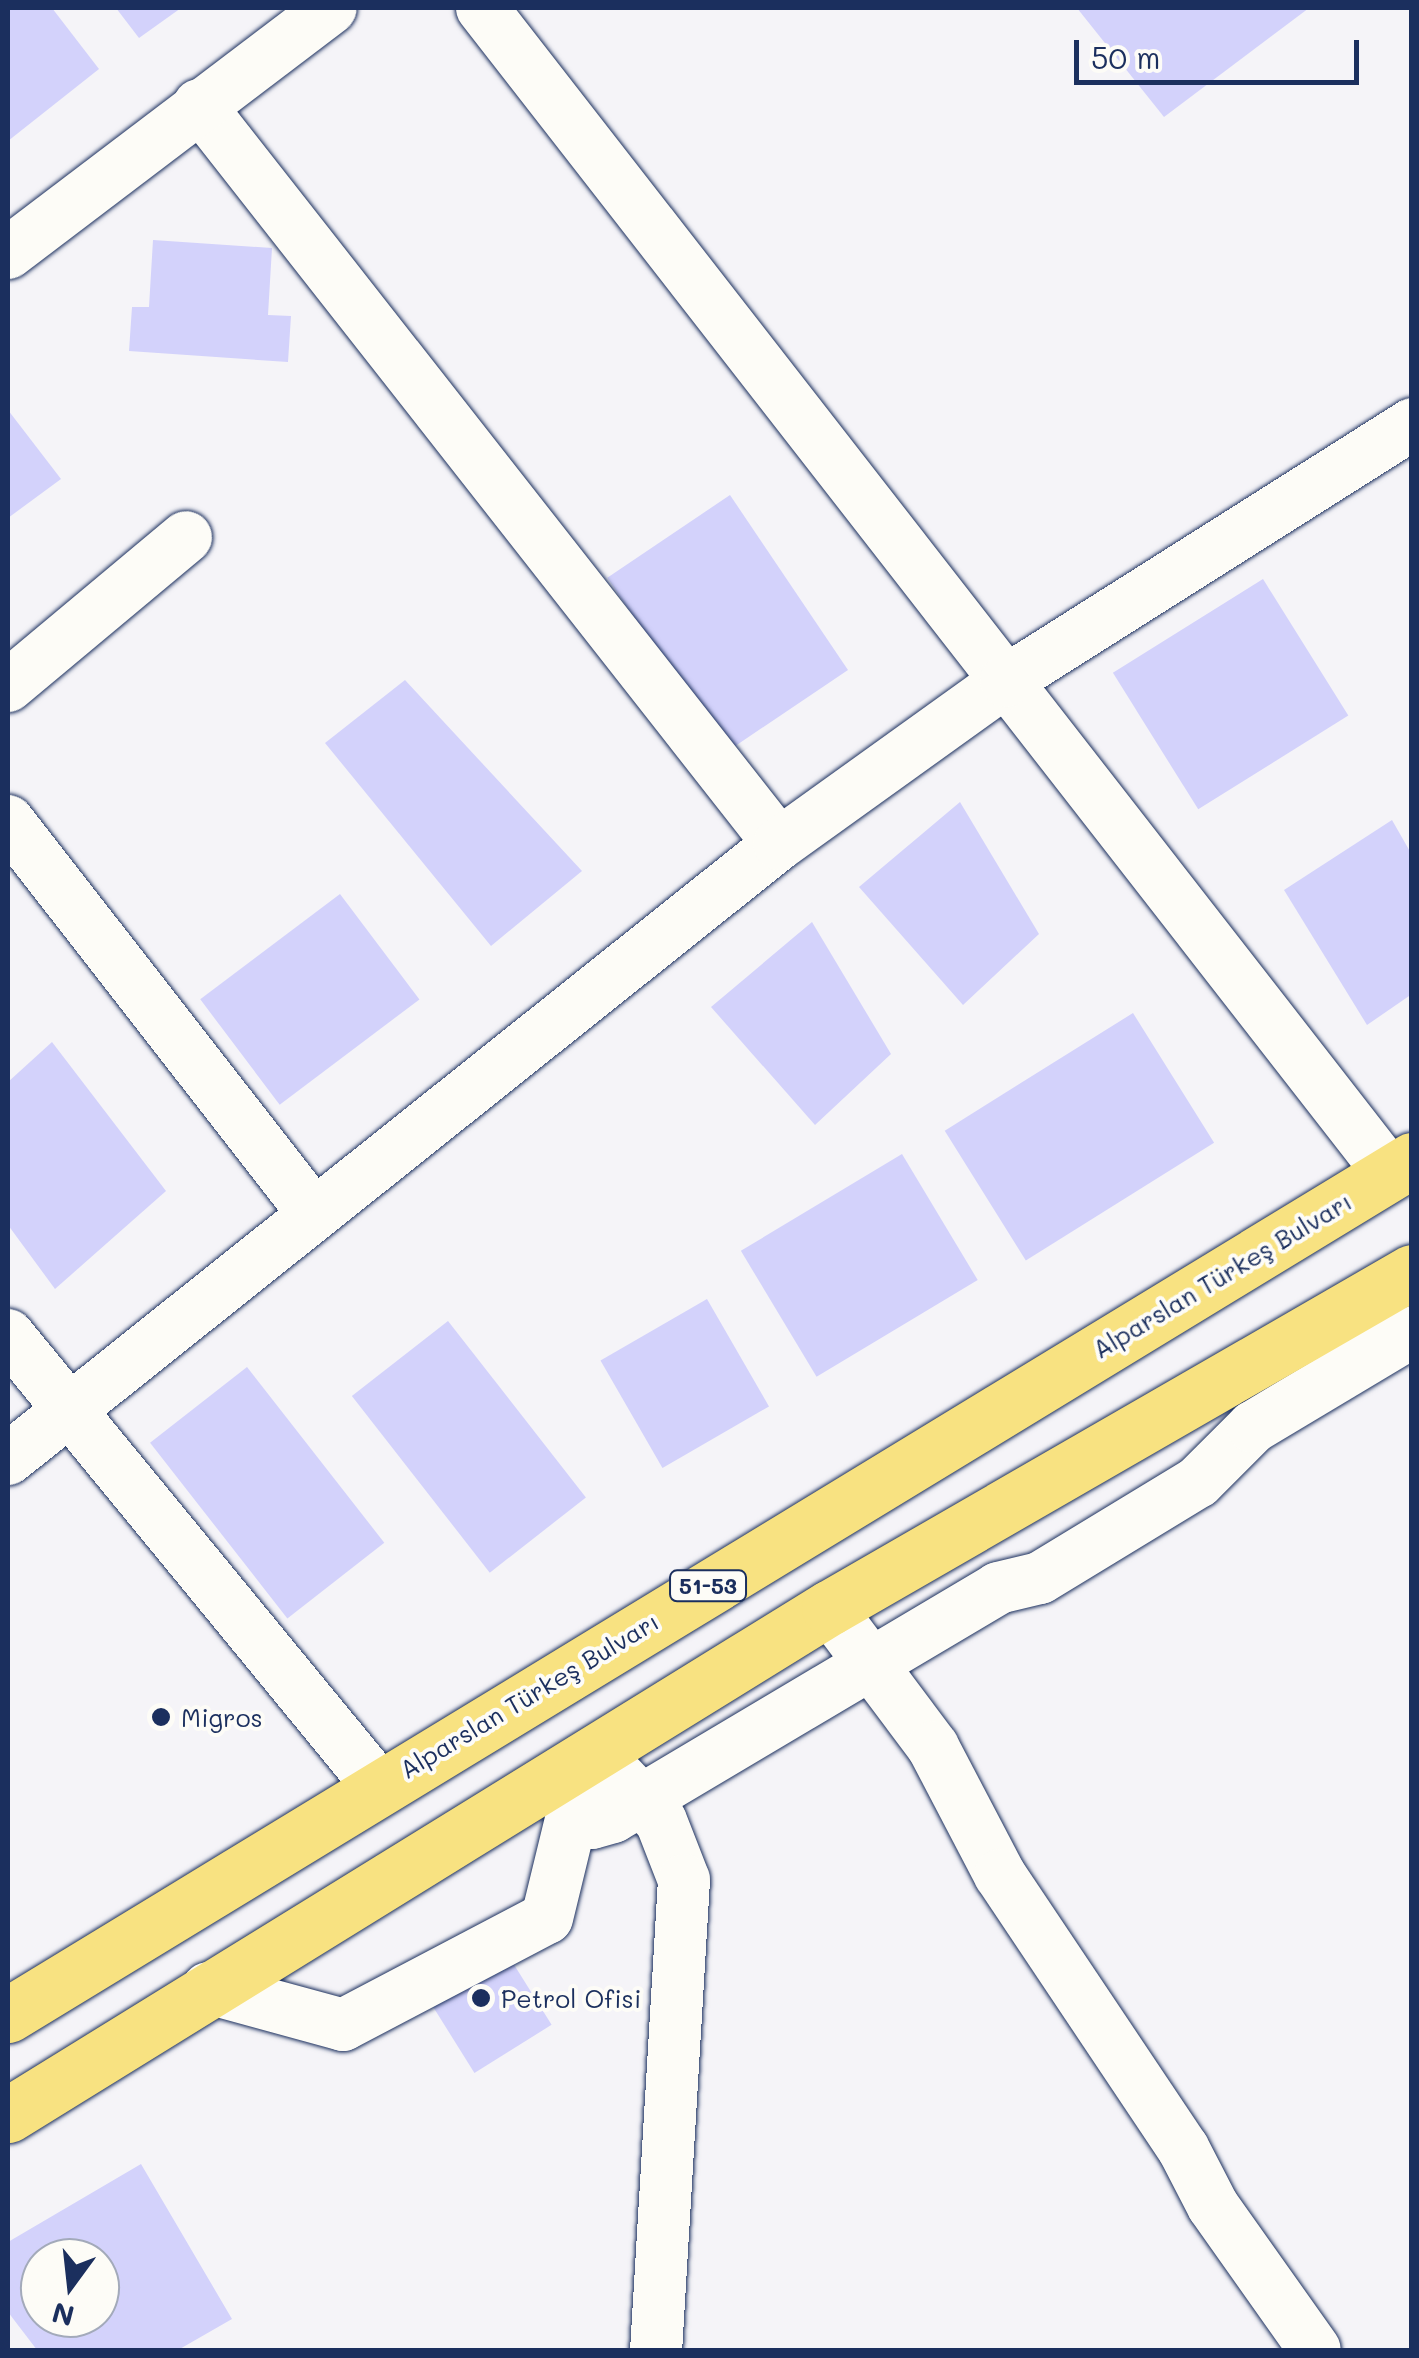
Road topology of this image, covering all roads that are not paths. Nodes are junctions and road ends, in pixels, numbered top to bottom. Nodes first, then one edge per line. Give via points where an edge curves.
1 (331, 8) edge
2 (482, 8) edge
3 (198, 106) junction
4 (8, 253) edge
5 (1412, 424) edge
6 (186, 537) dead end
7 (1006, 681) junction
8 (8, 686) edge
9 (8, 821) edge
10 (779, 844) junction
11 (1401, 1167) edge
12 (314, 1214) junction
13 (1412, 1272) edge
14 (1412, 1332) edge
15 (8, 1335) edge
16 (70, 1411) junction
17 (8, 1459) edge
18 (829, 1608) junction
19 (871, 1660) junction
20 (590, 1754) junction
21 (379, 1787) junction
22 (640, 1801) junction
23 (573, 1819) junction
24 (208, 1988) junction
25 (8, 2015) edge
26 (8, 2114) edge
27 (1290, 2342) edge
28 (656, 2350) edge

1 - 3 street
2 - 7 street
3 - 4 street
3 - 10 street
5 - 7 street
6 - 8 street
7 - 10 street
7 - 11 street
9 - 12 street
10 - 12 street
11 - 21 main road, Alparslan Türkeş Bulvarı / 51-53
12 - 16 street
13 - 18 main road
14 - 19 street via 1253,1427 1198,1482 1040,1578 998,1588
15 - 16 street
16 - 17 street
16 - 21 street
18 - 19 street
18 - 20 main road
19 - 22 street
19 - 27 street via 933,1747 1000,1875
20 - 22 street
20 - 23 street
20 - 24 main road
21 - 25 main road, Alparslan Türkeş Bulvarı / 51-53
22 - 23 street via 592,1823
22 - 28 street via 674,1846 686,1926 672,2018
23 - 24 street via 547,1918 344,2025
24 - 26 main road

